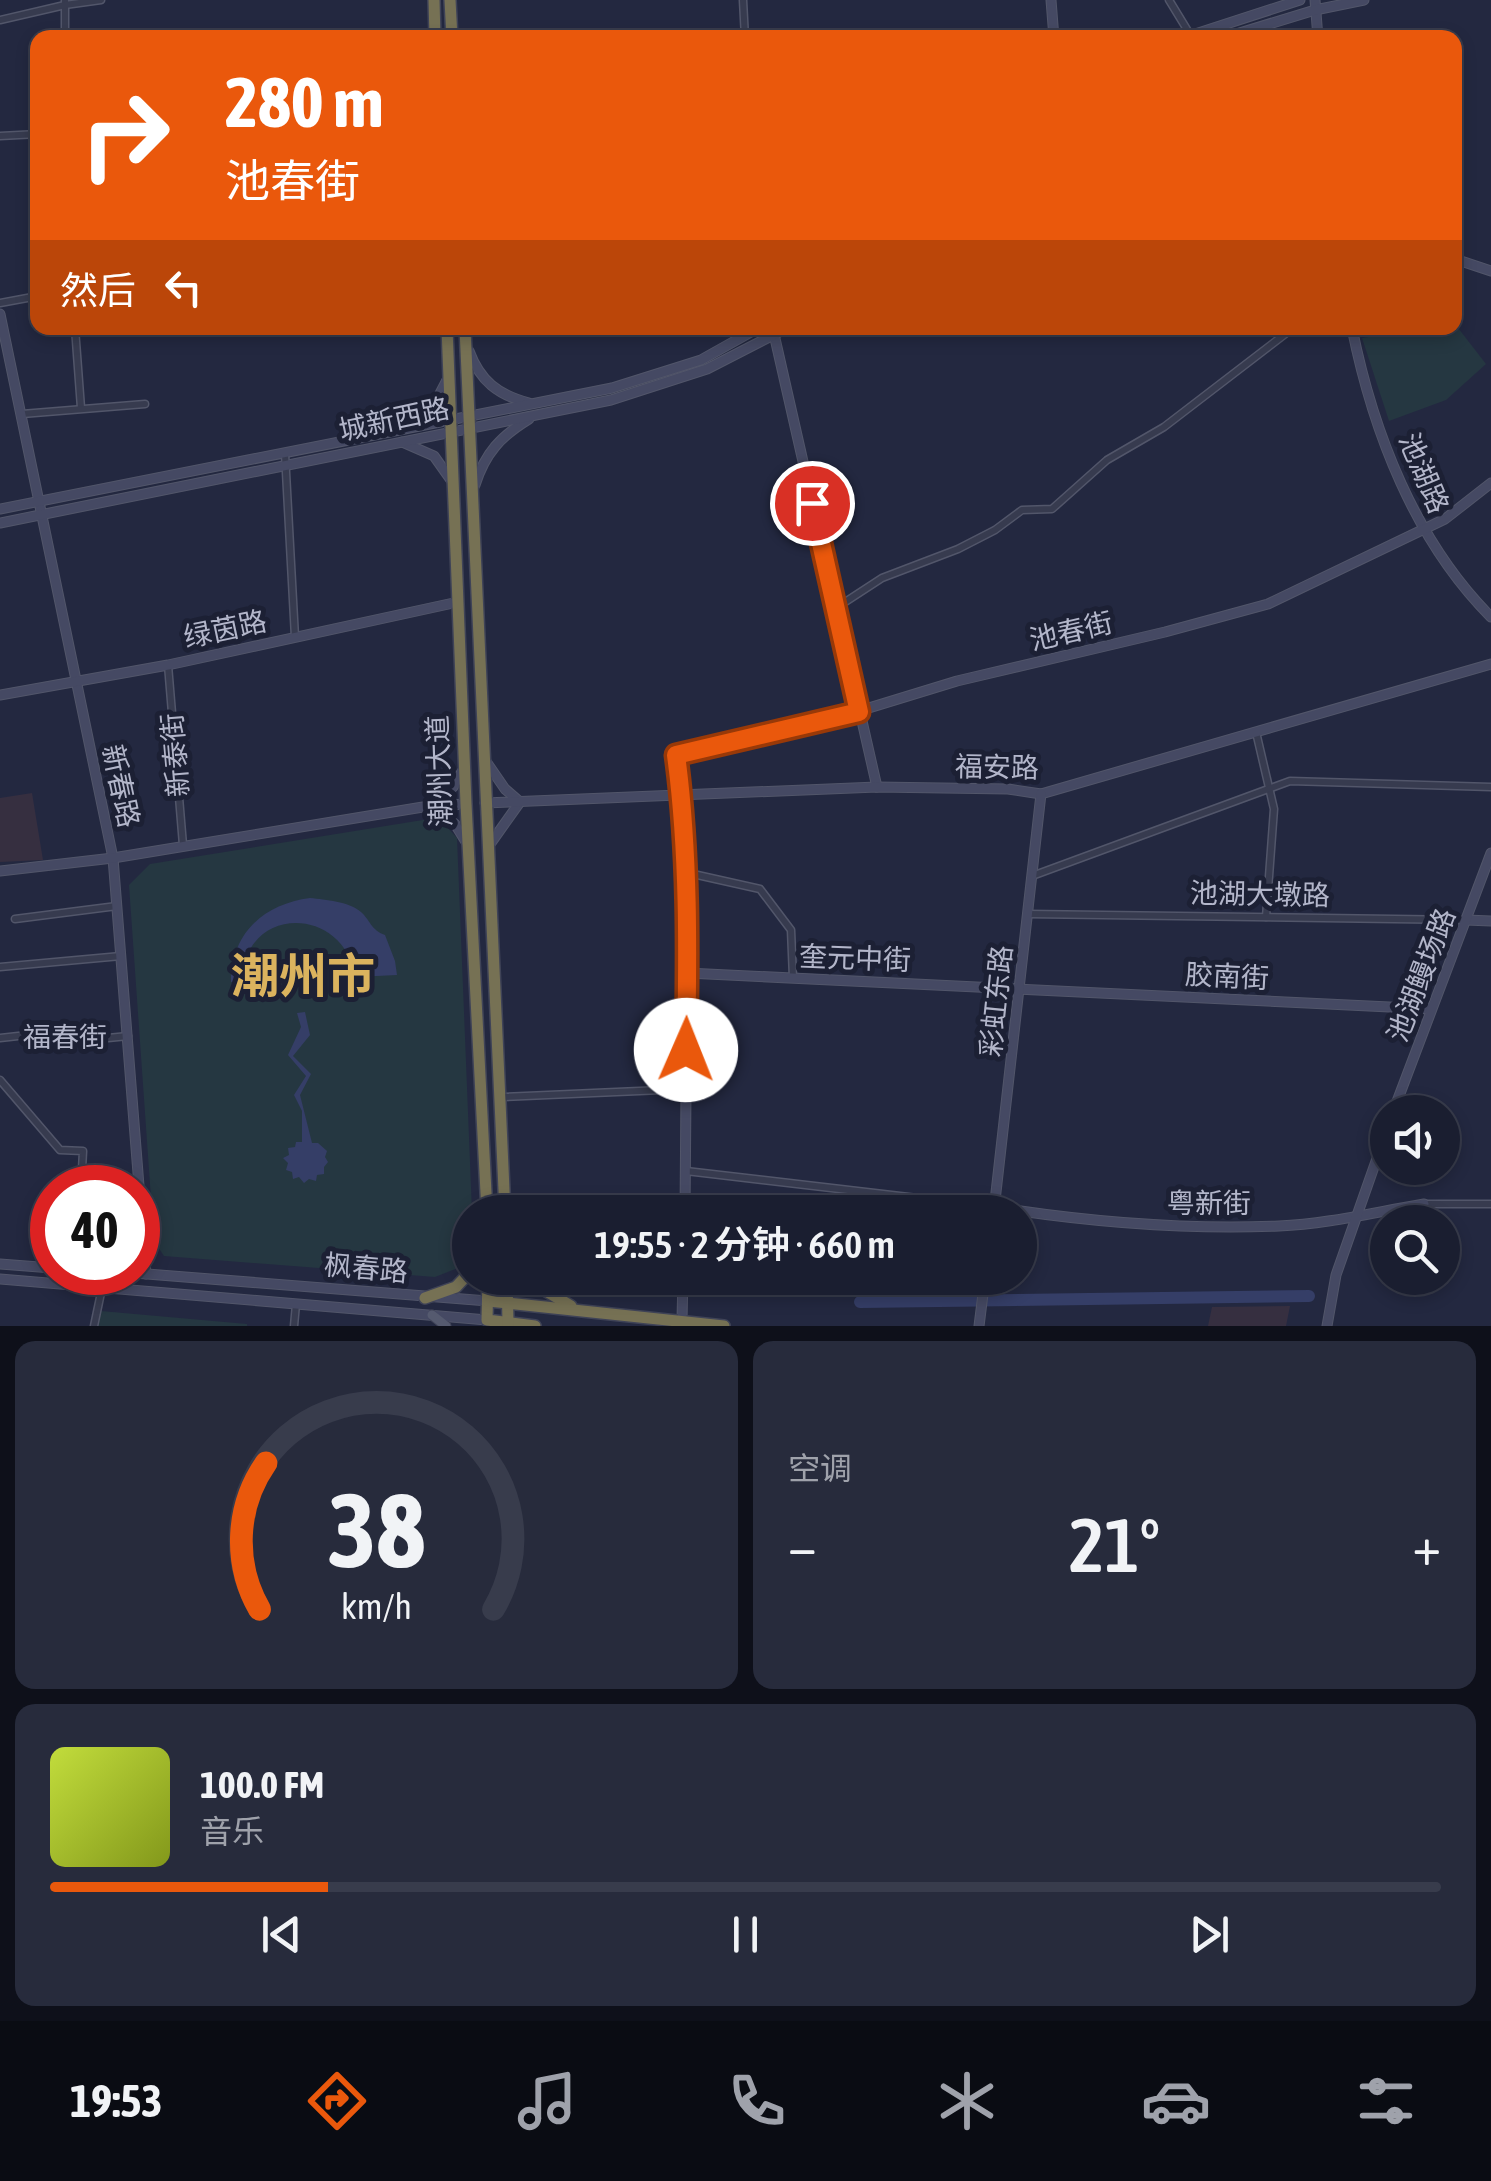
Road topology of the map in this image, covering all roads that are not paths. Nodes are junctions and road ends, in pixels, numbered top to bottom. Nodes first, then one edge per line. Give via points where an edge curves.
1 (101, 0) edge
2 (434, 0) edge
3 (450, 0) edge
4 (743, 0) edge
5 (1052, 0) edge
6 (1169, 0) edge
7 (1300, 0) edge
8 (1364, 0) edge
9 (65, 2) edge
10 (1315, 5) edge
11 (0, 20) edge
12 (66, 30) edge
13 (436, 30) edge
14 (452, 30) edge
15 (745, 30) edge
16 (1054, 30) edge
17 (1185, 30) edge
18 (1207, 30) edge
19 (1245, 30) edge
20 (1317, 30) edge
21 (30, 134) edge
22 (0, 136) edge
23 (1462, 262) edge
24 (1491, 272) edge
25 (30, 297) edge
26 (0, 303) edge
27 (0, 314) edge
28 (76, 335) edge
29 (446, 335) edge
30 (465, 335) edge
31 (745, 335) edge
32 (772, 335) edge
33 (774, 335) edge
34 (1283, 335) edge
35 (1354, 335) edge
36 (466, 344) junction
37 (448, 375) junction
38 (532, 403) junction
39 (145, 404) dead end
40 (81, 408) junction
41 (22, 414) junction
42 (537, 414) junction
43 (469, 421) junction
44 (451, 425) junction
45 (400, 430) junction
46 (400, 442) junction
47 (285, 460) junction
48 (1491, 483) edge
49 (453, 485) junction
50 (473, 493) junction
51 (40, 500) junction
52 (0, 508) edge
53 (42, 514) junction
54 (0, 523) edge
55 (1423, 528) junction
56 (458, 602) junction
57 (836, 608) junction
58 (1491, 617) edge
59 (294, 637) junction
60 (1490, 662) edge
61 (168, 664) junction
62 (75, 680) junction
63 (0, 695) edge
64 (859, 712) junction
65 (1256, 732) junction
66 (483, 758) junction
67 (464, 768) junction
68 (876, 787) junction
69 (1491, 787) edge
70 (1270, 788) junction
71 (682, 794) junction
72 (1041, 794) junction
73 (520, 802) junction
74 (461, 804) junction
75 (485, 804) junction
76 (432, 806) junction
77 (468, 845) junction
78 (183, 846) junction
79 (487, 849) junction
80 (1491, 853) edge
81 (113, 858) junction
82 (0, 871) edge
83 (684, 872) junction
84 (1032, 876) junction
85 (117, 906) junction
86 (1028, 914) junction
87 (1266, 917) junction
88 (15, 919) dead end
89 (1466, 920) junction
90 (1491, 921) edge
91 (122, 956) junction
92 (0, 967) edge
93 (687, 973) junction
94 (793, 978) junction
95 (1020, 987) junction
96 (1431, 1009) junction
97 (129, 1036) junction
98 (0, 1038) edge
99 (0, 1080) edge
100 (685, 1089) junction
101 (1399, 1095) edge
102 (500, 1097) junction
103 (82, 1165) edge
104 (138, 1165) edge
105 (686, 1171) junction
106 (1370, 1178) edge
107 (486, 1195) edge
108 (504, 1195) edge
109 (685, 1195) edge
110 (876, 1195) edge
111 (996, 1195) edge
112 (1424, 1204) joint
113 (1491, 1204) edge
114 (1037, 1215) edge
115 (1356, 1218) junction
116 (0, 1264) edge
117 (30, 1266) edge
118 (160, 1275) edge
119 (0, 1279) edge
120 (30, 1282) edge
121 (452, 1288) edge
122 (160, 1293) edge
123 (101, 1295) edge
124 (488, 1295) edge
125 (508, 1295) edge
126 (553, 1295) edge
127 (683, 1295) edge
128 (984, 1295) edge
129 (425, 1298) junction
130 (488, 1301) junction
131 (508, 1302) junction
132 (296, 1304) junction
133 (575, 1308) junction
134 (432, 1314) junction
135 (682, 1319) junction
136 (487, 1323) edge
137 (508, 1324) edge
138 (94, 1326) edge
139 (294, 1326) edge
140 (446, 1326) edge
141 (535, 1326) edge
142 (724, 1326) edge
143 (980, 1326) edge
144 (1328, 1326) edge

1 - 9 street
2 - 13 highway
3 - 14 highway
4 - 15 street
5 - 16 street
6 - 17 street
7 - 18 street
8 - 10 street
9 - 11 street
9 - 12 street
10 - 19 street
10 - 20 street
21 - 22 street
23 - 24 street
25 - 26 street
27 - 41 street, 新春路
28 - 40 street
29 - 37 highway, 潮州大道
30 - 36 highway, 潮州大道
31 - 38 street, 城新西路 via 701,360 612,388
32 - 42 street, 城新西路 via 707,369 611,400
33 - 57 street
34 - 57 street via 1164,427 1107,460 1052,509 1022,510 995,530 882,578
35 - 55 street, 池湖路 via 1387,447
36 - 38 street via 481,378
36 - 43 highway, 潮州大道
37 - 44 highway, 潮州大道
37 - 45 street via 433,407
38 - 43 street, 城新西路
39 - 40 street
40 - 41 street
41 - 51 street, 新春路
42 - 43 street, 城新西路
42 - 50 street via 497,440
43 - 44 street, 城新西路
43 - 50 highway, 潮州大道
44 - 45 street, 城新西路
44 - 46 street, 城新西路
44 - 49 highway, 潮州大道
45 - 47 street, 城新西路
46 - 47 street, 城新西路
46 - 49 street via 434,456
47 - 51 street, 城新西路
47 - 53 street, 城新西路
47 - 59 street
48 - 55 street, 池春街
49 - 56 highway, 潮州大道
50 - 66 highway, 潮州大道
51 - 52 street, 城新西路
51 - 53 street, 新春路
53 - 54 street, 城新西路
53 - 62 street, 新春路
55 - 58 street, 池湖路
55 - 64 street, 池春街 via 1268,604
56 - 59 street, 绿茵路
56 - 67 highway, 潮州大道
57 - 64 street
59 - 61 street, 绿茵路
60 - 65 street, 福安路
61 - 62 street, 绿茵路
61 - 78 street, 新泰街
62 - 63 street, 绿茵路
62 - 81 street, 新春路
64 - 68 street
64 - 71 street, 池春街 via 676,755
65 - 70 street
65 - 72 street, 福安路
66 - 73 street
66 - 75 highway, 潮州大道
67 - 74 highway, 潮州大道
67 - 76 street
68 - 71 street, 福安路
68 - 72 street, 福安路
69 - 70 street via 1290,781
70 - 84 street
70 - 87 street
71 - 73 street, 福安路
71 - 83 street
72 - 84 street, 彩虹东路
73 - 75 street, 福安路
73 - 79 street
74 - 76 street
74 - 77 highway, 潮州大道
75 - 79 highway, 潮州大道
76 - 77 street
76 - 78 street
77 - 107 highway, 潮州大道
78 - 81 street
79 - 102 highway, 潮州大道
80 - 89 street, 池湖鳗场路
81 - 82 street
81 - 85 street, 新春路
83 - 93 street
83 - 94 street via 760,888 792,930
84 - 86 street, 彩虹东路
85 - 88 street
85 - 91 street, 新春路
86 - 87 street, 池湖大墩路
86 - 95 street, 彩虹东路
87 - 89 street, 池湖大墩路
89 - 90 street, 池湖大墩路
89 - 96 street, 池湖鳗场路
91 - 92 street
91 - 97 street, 新春路
93 - 94 street, 奎元中街
93 - 100 street
94 - 95 street, 奎元中街
95 - 96 street, 胶南街
95 - 111 street, 彩虹东路
96 - 101 street, 池湖鳗场路
97 - 98 street, 福春街 via 78,1041 63,1031
97 - 104 street, 新春路
99 - 103 street, 福春街 via 60,1150 83,1151
100 - 102 street
100 - 105 street
102 - 108 highway, 潮州大道
105 - 109 street
105 - 110 street
106 - 115 street
112 - 113 street
112 - 115 street, 粤新街
114 - 115 street, 粤新街 via 1200,1228
115 - 144 street via 1336,1275
116 - 117 street
118 - 129 street, 枫春路
119 - 120 street, 枫春路
121 - 129 highway
122 - 132 street, 枫春路
123 - 138 street
124 - 130 highway
125 - 131 highway
126 - 133 highway
127 - 135 street
128 - 143 street
129 - 130 street, 枫春路
130 - 131 highway, 枫春路
130 - 136 highway
131 - 133 highway, 枫春路
131 - 137 highway
132 - 134 street, 枫春路
132 - 139 street
133 - 135 highway, 枫春路
134 - 136 street, 枫春路
134 - 140 main road
135 - 142 highway, 枫春路
136 - 137 highway, 枫春路
137 - 141 highway, 枫春路

